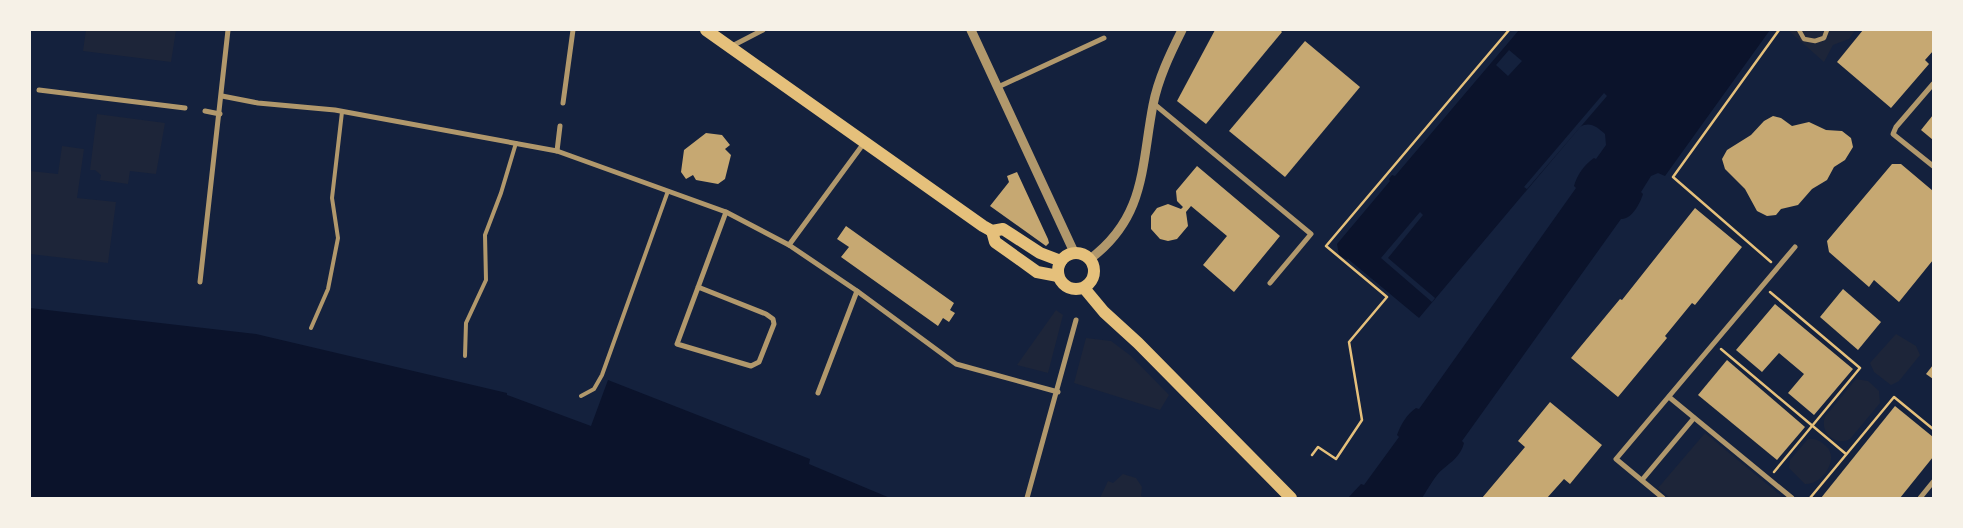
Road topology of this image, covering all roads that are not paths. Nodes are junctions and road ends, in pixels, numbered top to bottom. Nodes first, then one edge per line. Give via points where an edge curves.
1 (228, 30) edge
2 (573, 30) edge
3 (706, 30) edge
4 (763, 30) edge
5 (972, 30) edge
6 (1182, 30) edge
7 (1799, 30) edge
8 (1827, 30) edge
9 (1104, 38) dead end
10 (730, 48) junction
11 (1933, 84) edge
12 (998, 87) junction
13 (39, 90) dead end
14 (222, 96) junction
15 (563, 103) dead end
16 (1153, 103) junction
17 (185, 108) dead end
18 (205, 111) dead end
19 (342, 112) junction
20 (220, 114) junction
21 (560, 126) dead end
22 (516, 142) junction
23 (865, 142) junction
24 (557, 151) junction
25 (1933, 166) edge
26 (668, 191) junction
27 (726, 212) junction
28 (992, 231) junction
29 (789, 246) junction
30 (1795, 247) dead end
31 (1074, 252) junction
32 (1090, 259) junction
33 (1060, 260) junction
34 (1058, 276) junction
35 (200, 282) dead end
36 (1270, 283) dead end
37 (698, 287) junction
38 (1084, 288) junction
39 (857, 291) junction
40 (1076, 320) dead end
41 (311, 328) dead end
42 (465, 356) dead end
43 (1058, 392) junction
44 (818, 393) dead end
45 (582, 396) dead end
46 (1669, 397) junction
47 (1694, 418) junction
48 (1642, 480) junction
49 (1933, 482) edge
50 (1284, 494) edge
51 (1027, 498) edge
52 (1663, 498) edge
53 (1792, 498) edge
54 (1920, 498) edge

1 - 14 street
2 - 15 street
3 - 10 main road
4 - 10 street
5 - 12 street
6 - 16 street
7 - 8 street via 1804,39 1813,41 1824,38
9 - 12 street
10 - 23 main road
11 - 25 street via 1893,134
12 - 31 street
13 - 17 street
14 - 19 street
14 - 20 street
16 - 32 street via 1136,200 1116,235
16 - 36 street via 1311,234
18 - 20 street
19 - 22 street
19 - 41 lane via 332,198 338,238 328,289
20 - 35 street
21 - 24 street
22 - 24 street
22 - 42 lane via 485,235 486,280 466,323
23 - 28 main road
23 - 29 street
24 - 26 street
26 - 27 street
26 - 45 lane via 602,375 594,389
27 - 29 street
27 - 37 street
28 - 33 main road via 1003,229 1040,253
28 - 34 main road via 995,242 1038,272
29 - 39 street
30 - 46 street
31 - 32 main road
31 - 33 main road
32 - 38 main road via 1094,274
33 - 34 main road
34 - 38 main road via 1068,288
37 - 37 street via 773,319 759,362 751,366 677,344
38 - 50 main road
39 - 43 street via 956,364
39 - 44 street
40 - 43 street
43 - 51 street
46 - 47 street
46 - 48 street via 1616,459
47 - 48 street
47 - 53 street
48 - 52 street
49 - 54 street

